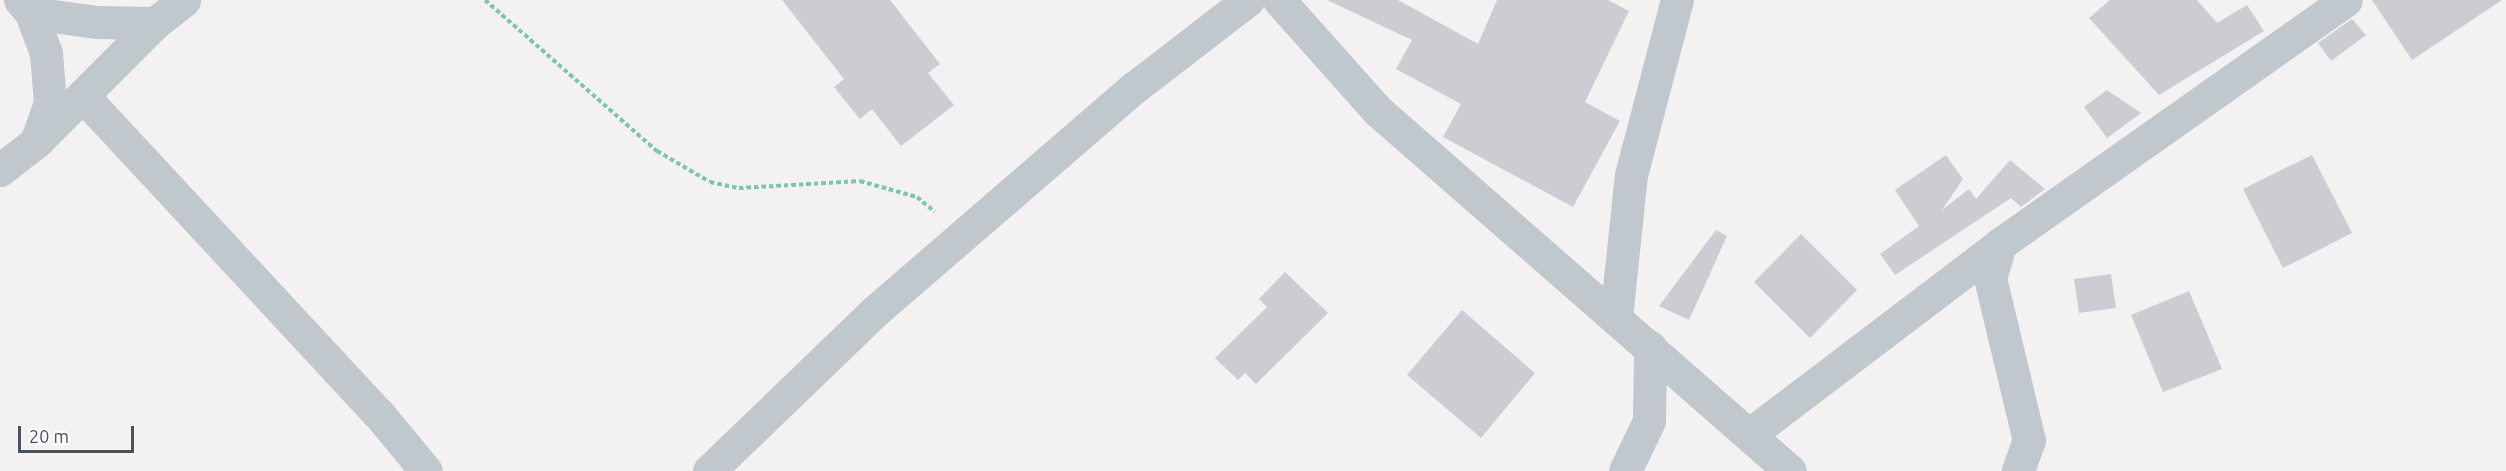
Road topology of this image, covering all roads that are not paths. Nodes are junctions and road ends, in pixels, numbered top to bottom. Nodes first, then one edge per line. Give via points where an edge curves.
1 (184, 0) edge
2 (1248, 0) edge
3 (1279, 0) edge
4 (1677, 0) edge
5 (2346, 0) edge
6 (25, 7) edge
7 (155, 22) junction
8 (83, 96) junction
9 (36, 142) junction
10 (0, 170) edge
11 (2000, 244) junction
12 (1616, 317) junction
13 (1650, 347) junction
14 (1750, 434) junction
15 (426, 471) edge
16 (709, 471) edge
17 (1625, 471) edge
18 (1790, 471) edge
19 (2018, 471) edge

1 - 7 street
2 - 16 street via 1135,87 874,312
3 - 12 street via 1378,111
4 - 12 street via 1630,175
5 - 11 street
6 - 7 street via 97,22
6 - 9 street via 46,53 50,103
7 - 8 street
8 - 9 street
8 - 15 street via 378,413
9 - 10 street
11 - 14 street
11 - 19 street via 1990,278 2028,440
12 - 13 street
13 - 14 street
13 - 17 street via 1649,421
14 - 18 street

